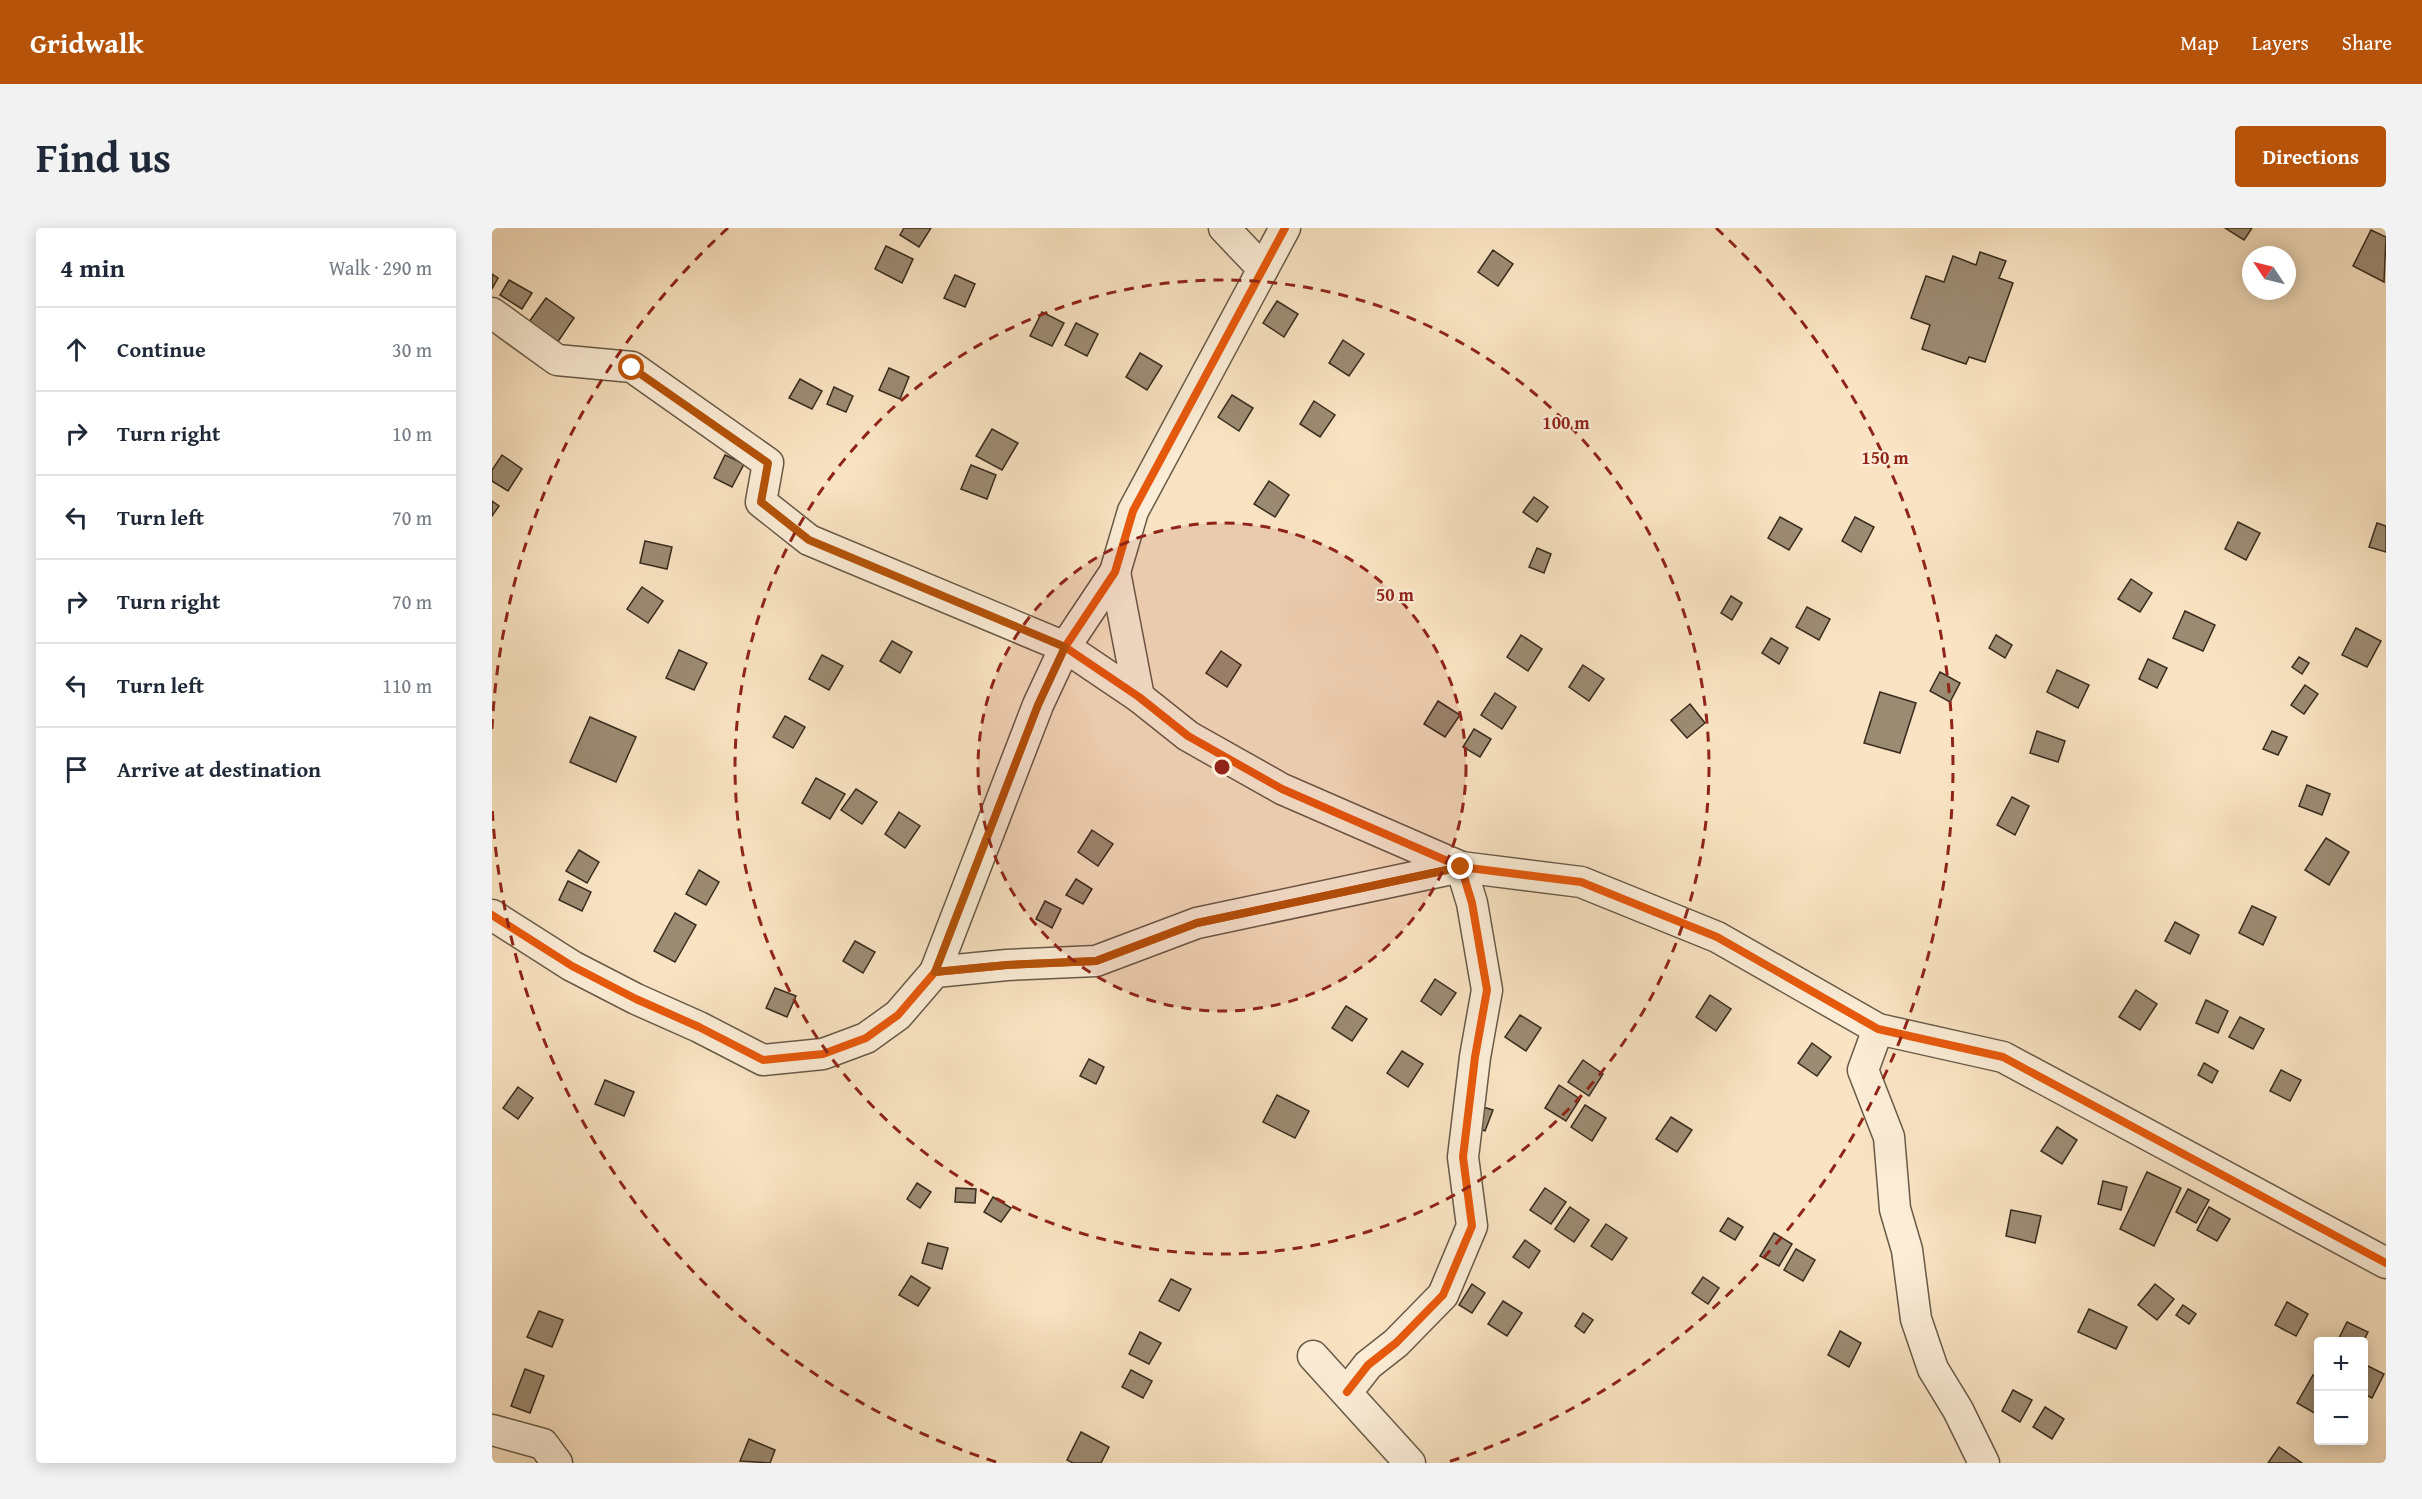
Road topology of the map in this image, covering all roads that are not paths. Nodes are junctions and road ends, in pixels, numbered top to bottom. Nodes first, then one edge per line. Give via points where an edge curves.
1 (1224, 228) edge
2 (1285, 228) edge
3 (1263, 269) junction
4 (492, 313) edge
5 (1116, 572) junction
6 (1065, 647) junction
7 (1139, 697) junction
8 (1461, 867) junction
9 (492, 915) edge
10 (935, 972) junction
11 (1878, 1029) junction
12 (2386, 1263) edge
13 (1313, 1356) dead end
14 (1347, 1392) junction
15 (492, 1430) edge
16 (557, 1463) edge
17 (1410, 1463) edge
18 (1984, 1463) edge

1 - 3 street
2 - 3 street
3 - 5 street via 1133,511
4 - 6 street via 556,360 632,368 768,463 761,502 809,540
5 - 6 street
5 - 7 street
6 - 7 street
6 - 10 street via 1038,705
7 - 8 street via 1188,736 1282,789
8 - 10 street via 1197,923 1096,961
8 - 11 street via 1581,882 1717,937
8 - 14 street via 1472,903 1487,990 1474,1057 1463,1157 1472,1227 1443,1295 1396,1343 1368,1365
9 - 10 street via 572,966 763,1060 823,1054 866,1038 898,1015
11 - 12 street via 2003,1057
11 - 18 street via 1863,1070 1890,1137 1895,1209 1907,1250 1916,1318 1933,1369
13 - 14 street
14 - 17 street
15 - 16 street via 543,1444

